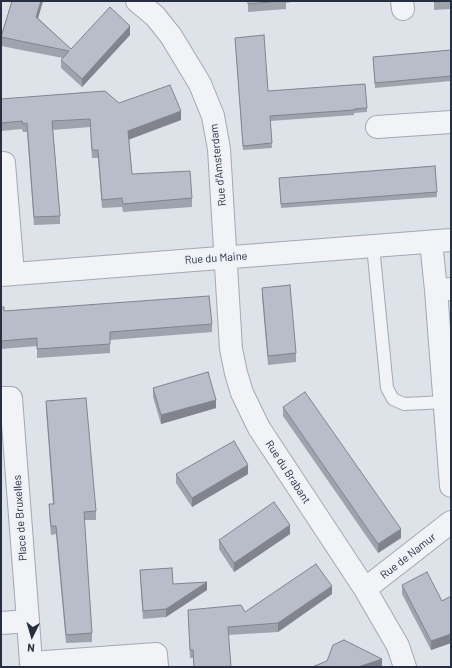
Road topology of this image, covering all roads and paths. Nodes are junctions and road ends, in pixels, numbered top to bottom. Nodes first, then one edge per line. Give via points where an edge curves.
1 (137, 1) edge
2 (451, 122) edge
3 (377, 127) dead end
4 (4, 162) dead end
5 (441, 241) edge
6 (373, 246) junction
7 (227, 258) junction
8 (7, 274) edge
9 (444, 290) edge
10 (1, 398) edge
11 (445, 402) junction
12 (451, 486) edge
13 (451, 522) edge
14 (365, 589) junction
15 (28, 621) junction
16 (1, 623) edge
17 (157, 667) edge
18 (404, 667) edge

1 - 7 street, Rue d'Amsterdam via 155,16 171,36 200,84 213,116 219,149
2 - 3 street
4 - 8 street
5 - 6 street, Rue du Maine
5 - 9 street, Rue du Maine
6 - 7 street, Rue du Maine
6 - 11 lane via 387,388 393,399 404,404
7 - 8 street, Rue du Maine
7 - 14 street, Rue du Brabant via 231,349 245,400 259,428
9 - 11 street, Rue du Maine
10 - 15 street, Place de Bruxelles via 11,398
11 - 12 street, Rue du Maine
13 - 14 street, Rue de Namur
14 - 18 street, Rue du Brabant via 398,646
15 - 16 street
15 - 17 street via 31,663 156,654

